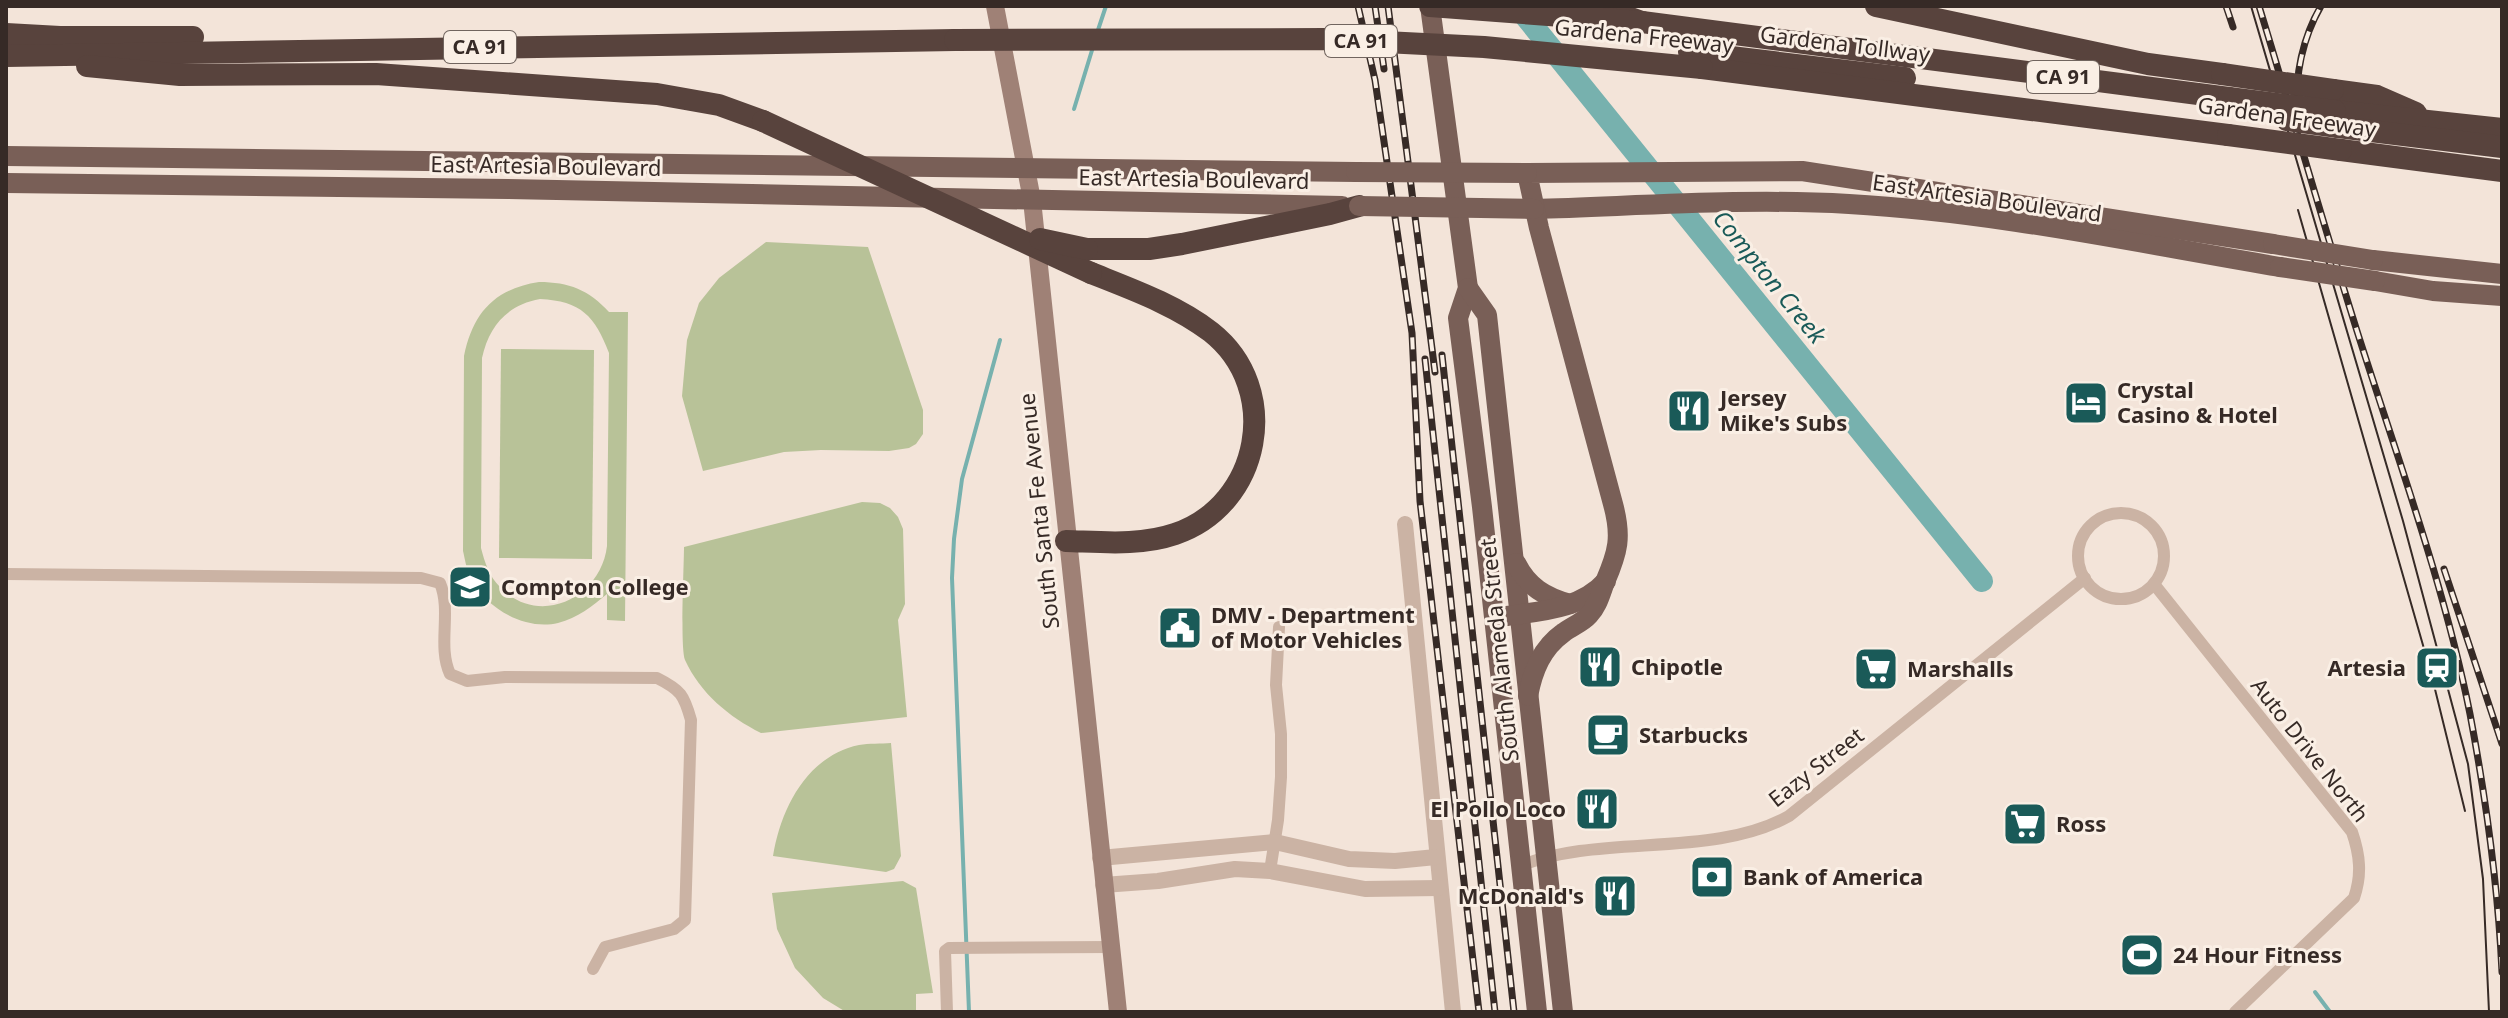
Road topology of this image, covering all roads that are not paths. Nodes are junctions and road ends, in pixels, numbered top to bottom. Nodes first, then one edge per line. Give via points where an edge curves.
1 (995, 6) edge
2 (1597, 6) edge
3 (1876, 6) edge
4 (1431, 13) edge
5 (1642, 22) junction
6 (6, 34) edge
7 (953, 34) junction
8 (1827, 46) joint
9 (6, 57) edge
10 (2335, 109) junction
11 (2230, 115) junction
12 (2502, 129) edge
13 (2502, 147) edge
14 (6, 156) edge
15 (507, 161) junction
16 (1027, 169) junction
17 (2502, 171) edge
18 (1527, 173) junction
19 (6, 183) edge
20 (508, 189) junction
21 (1032, 200) junction
22 (1935, 200) junction
23 (1359, 206) junction
24 (1536, 217) junction
25 (989, 224) junction
26 (2166, 226) junction
27 (2165, 247) junction
28 (2502, 274) edge
29 (1468, 288) junction
30 (2502, 296) edge
31 (1405, 524) dead end
32 (1066, 541) junction
33 (1512, 556) junction
34 (6, 574) edge
35 (2085, 578) junction
36 (1606, 581) junction
37 (2154, 584) junction
38 (1570, 604) junction
39 (1519, 614) junction
40 (1493, 618) junction
41 (1279, 627) dead end
42 (1528, 696) junction
43 (1275, 842) junction
44 (1545, 856) junction
45 (1436, 857) junction
46 (1100, 858) junction
47 (1520, 866) junction
48 (1270, 871) junction
49 (1103, 885) junction
50 (1439, 888) junction
51 (1111, 947) junction
52 (593, 969) dead end
53 (947, 1012) edge
54 (1118, 1012) edge
55 (1453, 1012) edge
56 (1537, 1012) edge
57 (1563, 1012) edge
58 (2235, 1012) edge

1 - 16 main road, South Santa Fe Avenue
2 - 5 highway, bridge
3 - 10 highway, bridge via 2148,64 2222,74
4 - 5 highway, Gardena Freeway, bridge
4 - 29 main road, South Alameda Street
5 - 8 highway, Gardena Freeway
6 - 7 highway
7 - 9 highway, Gardena Freeway / CA 91
7 - 11 highway, Gardena Freeway / CA 91, bridge via 1356,40 1695,60 2136,123
8 - 11 highway, Gardena Tollway via 1851,62
9 - 25 highway, bridge via 180,75 376,74 657,94 719,105 763,121
10 - 11 highway, Gardena Tollway, bridge
10 - 12 highway via 2377,96 2439,124
10 - 13 highway, Gardena Tollway
11 - 17 highway, Gardena Freeway / CA 91, bridge via 2341,150
14 - 15 main road, East Artesia Boulevard
15 - 16 main road, East Artesia Boulevard
15 - 20 main road
16 - 18 main road, East Artesia Boulevard, bridge
16 - 21 main road, South Santa Fe Avenue
18 - 22 main road, East Artesia Boulevard via 1802,171
18 - 24 main road
19 - 20 main road, East Artesia Boulevard
20 - 21 main road, East Artesia Boulevard
21 - 23 main road, East Artesia Boulevard
21 - 32 main road, South Santa Fe Avenue
22 - 24 main road, East Artesia Boulevard via 1785,202
22 - 26 main road, East Artesia Boulevard
22 - 27 main road, East Artesia Boulevard
23 - 24 main road, East Artesia Boulevard, bridge
23 - 25 highway, bridge via 1149,249 1087,249
24 - 36 main road via 1618,521 1617,554
25 - 32 highway, bridge via 1212,333 1247,384 1252,402 1248,464 1219,508 1191,527 1152,540
26 - 27 main road
26 - 28 main road, East Artesia Boulevard, bridge via 2373,260
27 - 30 main road, East Artesia Boulevard, bridge via 2433,291
29 - 33 main road, South Alameda Street via 1487,315
29 - 40 main road, South Alameda Street via 1458,318
31 - 45 street
32 - 46 main road, South Santa Fe Avenue
33 - 38 main road via 1536,589
33 - 39 main road, South Alameda Street
34 - 52 street via 421,578 440,583 446,595 445,662 450,674 467,681 657,678 676,687 691,720 685,920 674,929 605,947
35 - 37 street via 2102,594 2118,598 2134,597
35 - 37 street via 2078,555 2086,530 2100,518 2127,513 2152,525 2161,541 2164,559
35 - 44 street, Eazy Street via 1773,825 1688,841
36 - 38 main road
36 - 42 main road via 1598,605 1586,619 1544,652
37 - 58 street, Auto Drive North via 2352,832 2359,852 2360,881 2354,898
38 - 39 main road
39 - 40 main road
39 - 42 main road, South Alameda Street
40 - 47 main road, South Alameda Street
41 - 43 street via 1281,777
42 - 44 main road, South Alameda Street
43 - 45 street via 1349,859
43 - 46 street
43 - 48 street
44 - 47 street, Eazy Street
44 - 57 main road, South Alameda Street
45 - 50 street
46 - 49 main road, South Santa Fe Avenue
47 - 56 main road, South Alameda Street
48 - 49 street via 1235,869
48 - 50 street via 1365,889
49 - 51 main road, South Santa Fe Avenue
50 - 55 street
51 - 53 street via 949,948
51 - 54 main road, South Santa Fe Avenue

